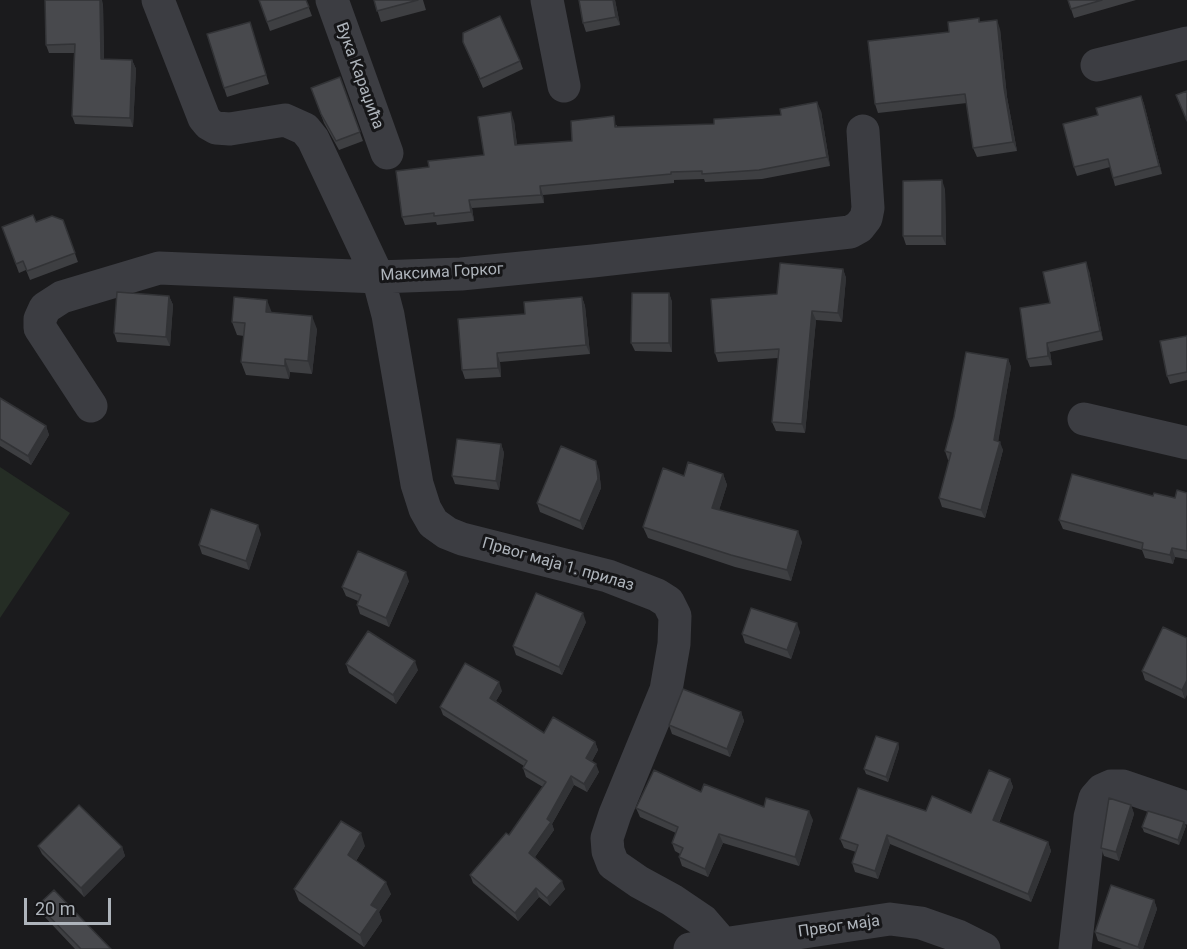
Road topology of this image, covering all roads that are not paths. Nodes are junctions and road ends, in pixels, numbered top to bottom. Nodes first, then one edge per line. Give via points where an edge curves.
1 (158, 0) edge
2 (332, 0) edge
3 (547, 0) edge
4 (1187, 43) edge
5 (1097, 65) dead end
6 (564, 86) dead end
7 (863, 131) dead end
8 (387, 153) dead end
9 (378, 277) junction
10 (91, 406) dead end
11 (1084, 419) dead end
12 (1187, 443) edge
13 (1187, 808) edge
14 (723, 944) junction
15 (690, 949) edge
16 (984, 949) edge
17 (1075, 949) edge

1 - 9 street, Првог маја 1. прилаз via 204,118 216,128 285,120 305,129
2 - 8 street, Вука Караџића
3 - 6 street
4 - 5 street
7 - 9 street, Максима Горког via 868,208 866,218 850,232 461,274
9 - 10 street, Максима Горког via 159,268 62,297 45,308 40,328
9 - 14 street, Првог маја 1. прилаз via 417,484 433,523 462,539 608,576 668,602 675,616 666,690 615,814 607,838 608,851 613,864 702,921
11 - 12 street
13 - 17 street via 1123,786 1111,786 1095,798
14 - 15 street, Првог маја
14 - 16 street, Првог маја via 890,920 921,923

